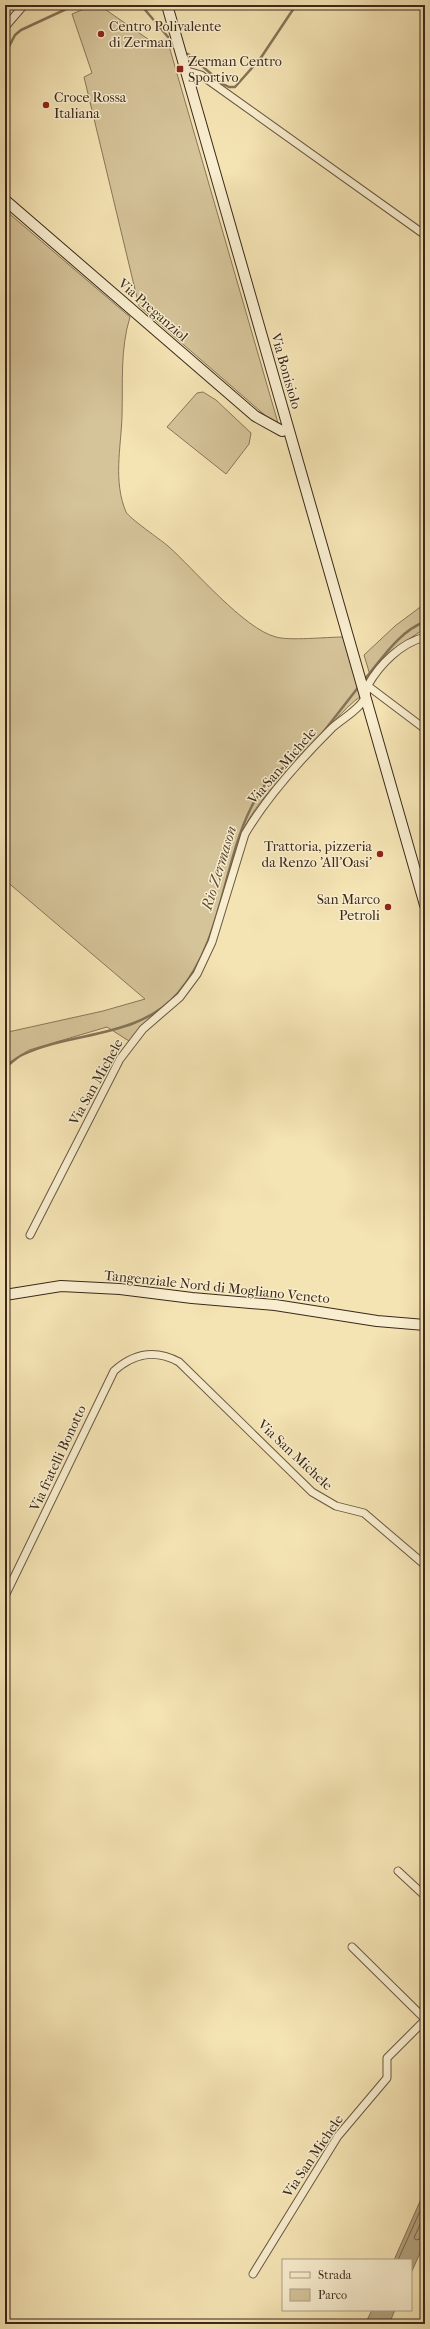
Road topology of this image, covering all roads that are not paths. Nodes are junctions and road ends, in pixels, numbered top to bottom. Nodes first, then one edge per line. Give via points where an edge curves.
1 (24, 5) edge
2 (167, 5) edge
3 (5, 27) edge
4 (187, 73) junction
5 (5, 200) edge
6 (425, 235) edge
7 (288, 429) junction
8 (425, 637) edge
9 (368, 686) junction
10 (365, 699) junction
11 (425, 729) edge
12 (425, 904) edge
13 (30, 1234) dead end
14 (5, 1294) edge
15 (425, 1325) edge
16 (153, 1354) joint
17 (425, 1565) edge
18 (5, 1596) edge
19 (398, 1871) dead end
20 (425, 1896) edge
21 (352, 1947) dead end
22 (425, 2019) edge
23 (253, 2274) dead end

1 - 3 street
2 - 4 main road, Via Bonisiolo
4 - 6 street via 201,75
4 - 7 main road, Via Bonisiolo
5 - 7 main road, Via Preganziol via 255,416 282,431
7 - 10 main road, Via Bonisiolo
8 - 9 street via 396,651
9 - 10 street
9 - 11 street
10 - 12 main road, Via Bonisiolo
10 - 13 street, Via San Michele via 332,728 272,793 245,834 212,942 197,974 180,997 143,1029 120,1059
14 - 15 main road, Tangenziale Nord di Mogliano Veneto via 61,1286 120,1289 275,1305 376,1321
16 - 17 street, Via San Michele via 170,1357 179,1362 312,1492 336,1506 364,1513
16 - 18 street, Via fratelli Bonotto via 132,1358 114,1371
19 - 20 street
21 - 22 street, Via San Michele
22 - 23 street, Via San Michele via 387,2058 387,2078 338,2136

